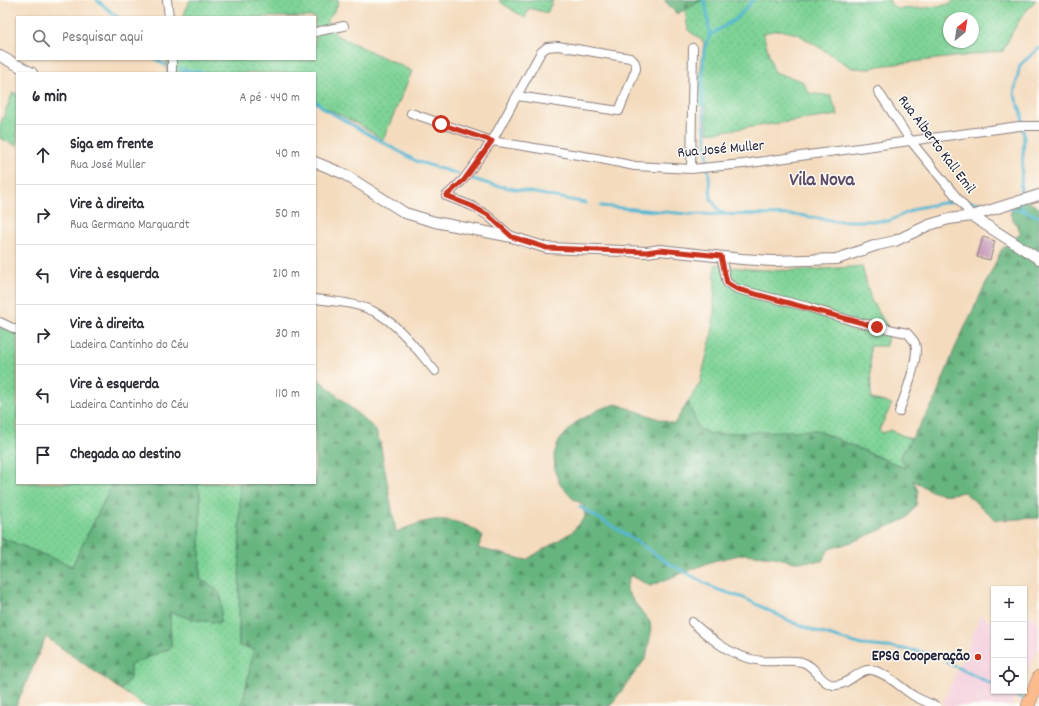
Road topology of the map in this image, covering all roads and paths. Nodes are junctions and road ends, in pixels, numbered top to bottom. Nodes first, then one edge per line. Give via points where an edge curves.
1 (167, 0) edge
2 (169, 16) edge
3 (344, 26) dead end
4 (316, 32) edge
5 (693, 48) dead end
6 (0, 56) edge
7 (172, 60) edge
8 (30, 72) edge
9 (172, 72) edge
10 (878, 91) dead end
11 (517, 96) junction
12 (411, 113) dead end
13 (1039, 126) edge
14 (910, 140) junction
15 (492, 141) junction
16 (316, 162) edge
17 (690, 169) junction
18 (1039, 195) edge
19 (972, 216) junction
20 (512, 237) junction
21 (721, 256) junction
22 (1039, 259) edge
23 (316, 299) edge
24 (0, 322) edge
25 (16, 330) edge
26 (435, 371) dead end
27 (899, 412) dead end
28 (692, 622) dead end
29 (1039, 677) edge
30 (936, 706) edge
31 (1028, 706) edge

1 - 2 street
3 - 4 street
5 - 17 street
6 - 8 street
7 - 9 street
10 - 14 street, Rua Alberto Kall Emil
11 - 11 street via 546,47 558,46 630,58 636,64 619,111
11 - 15 street
12 - 15 street, Rua José Muller
13 - 14 street, Rua José Muller via 1019,126
14 - 17 street, Rua José Muller
14 - 19 street, Rua Alberto Kall Emil
15 - 17 street, Rua José Muller via 635,166
15 - 20 street via 464,180 446,196 488,215
16 - 20 street via 344,174 405,213 435,222
18 - 19 street
19 - 21 street via 929,225 895,241 837,260 773,261
19 - 22 street
20 - 21 street via 547,248 647,252 660,250
21 - 27 street via 727,283 737,289 852,321 907,333 915,345 915,362
23 - 26 street via 374,312 406,338
24 - 25 street
28 - 30 street via 711,639 743,658 801,662 810,666 825,682 834,685 844,683 866,670 874,671 914,696
29 - 31 main road

